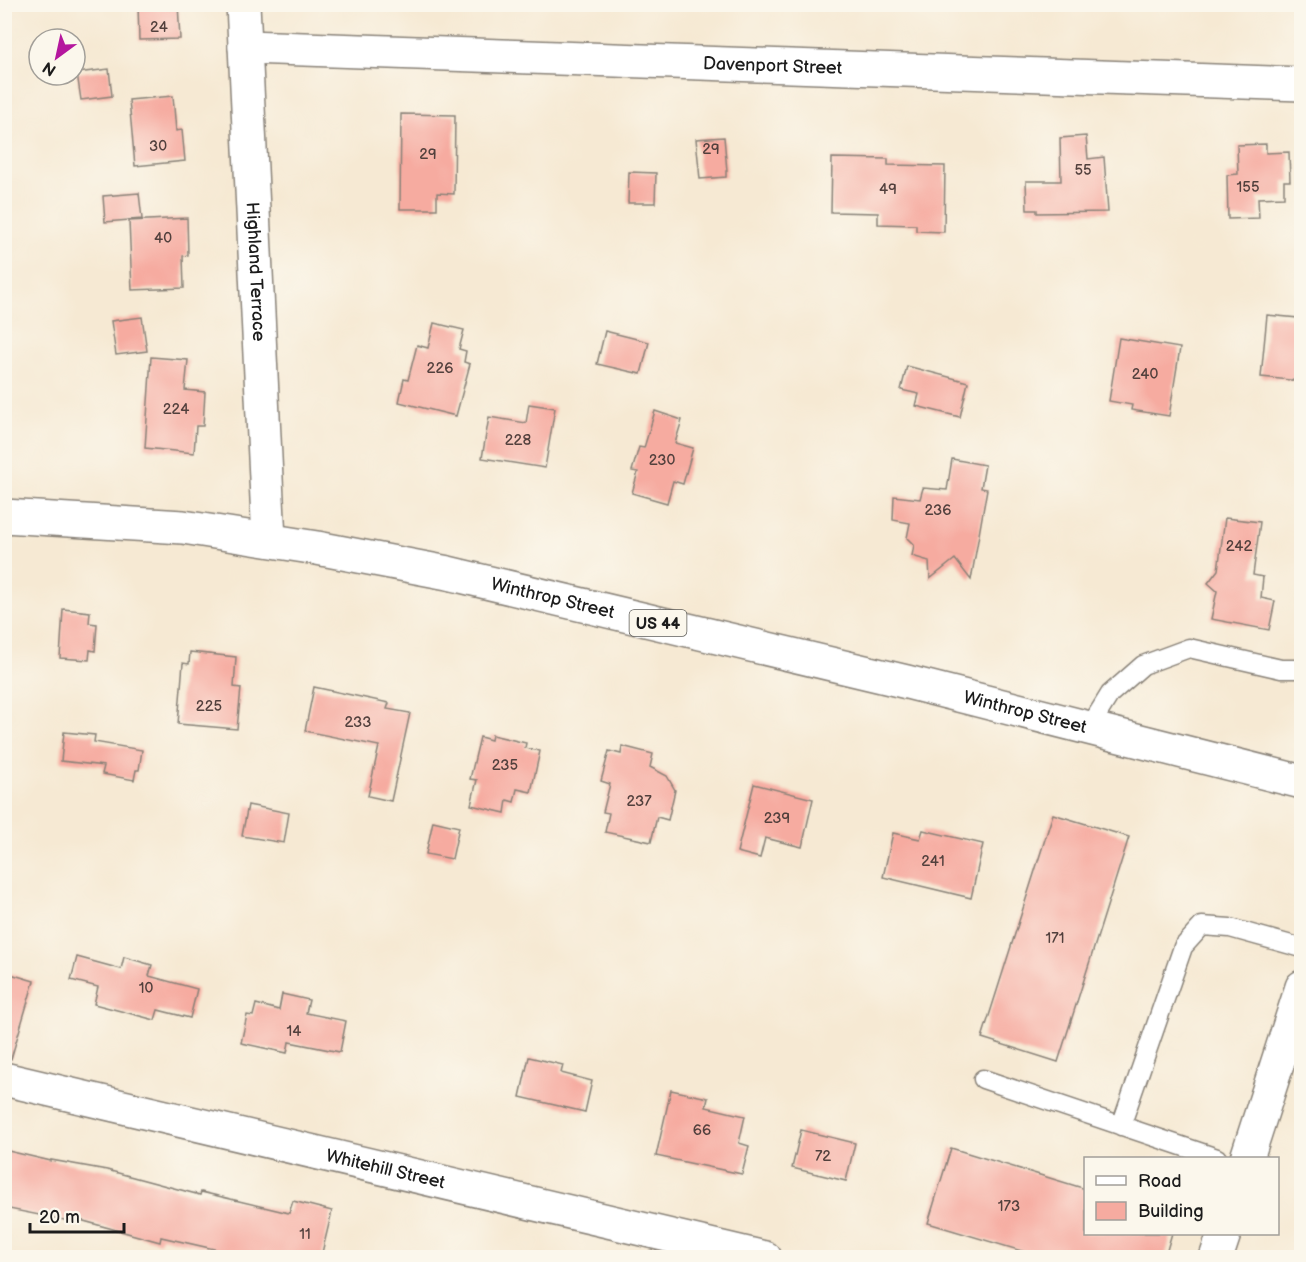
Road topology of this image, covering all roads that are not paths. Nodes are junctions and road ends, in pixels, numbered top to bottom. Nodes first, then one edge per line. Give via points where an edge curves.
1 (243, 4) edge
2 (245, 47) junction
3 (1302, 84) edge
4 (4, 516) edge
5 (269, 540) junction
6 (1302, 669) edge
7 (1089, 728) junction
8 (1302, 782) edge
9 (1302, 948) edge
10 (1302, 987) edge
11 (4, 1079) edge
12 (983, 1079) dead end
13 (1121, 1126) junction
14 (1214, 1157) edge
15 (1247, 1157) edge
16 (1223, 1235) edge
17 (765, 1257) edge
18 (1216, 1257) edge

1 - 2 main road, Highland Terrace
2 - 3 main road, Davenport Street
2 - 5 main road, Highland Terrace
4 - 5 main road, Winthrop Street / US 44 via 183,527
5 - 7 main road, Winthrop Street / US 44 via 448,573
6 - 7 lane via 1281,669 1190,648 1143,665 1110,694
7 - 8 main road, Winthrop Street / US 44
9 - 13 lane via 1230,928 1202,926 1183,947
10 - 15 main road
11 - 17 main road, Whitehill Street
12 - 13 lane
13 - 14 lane
16 - 18 main road

